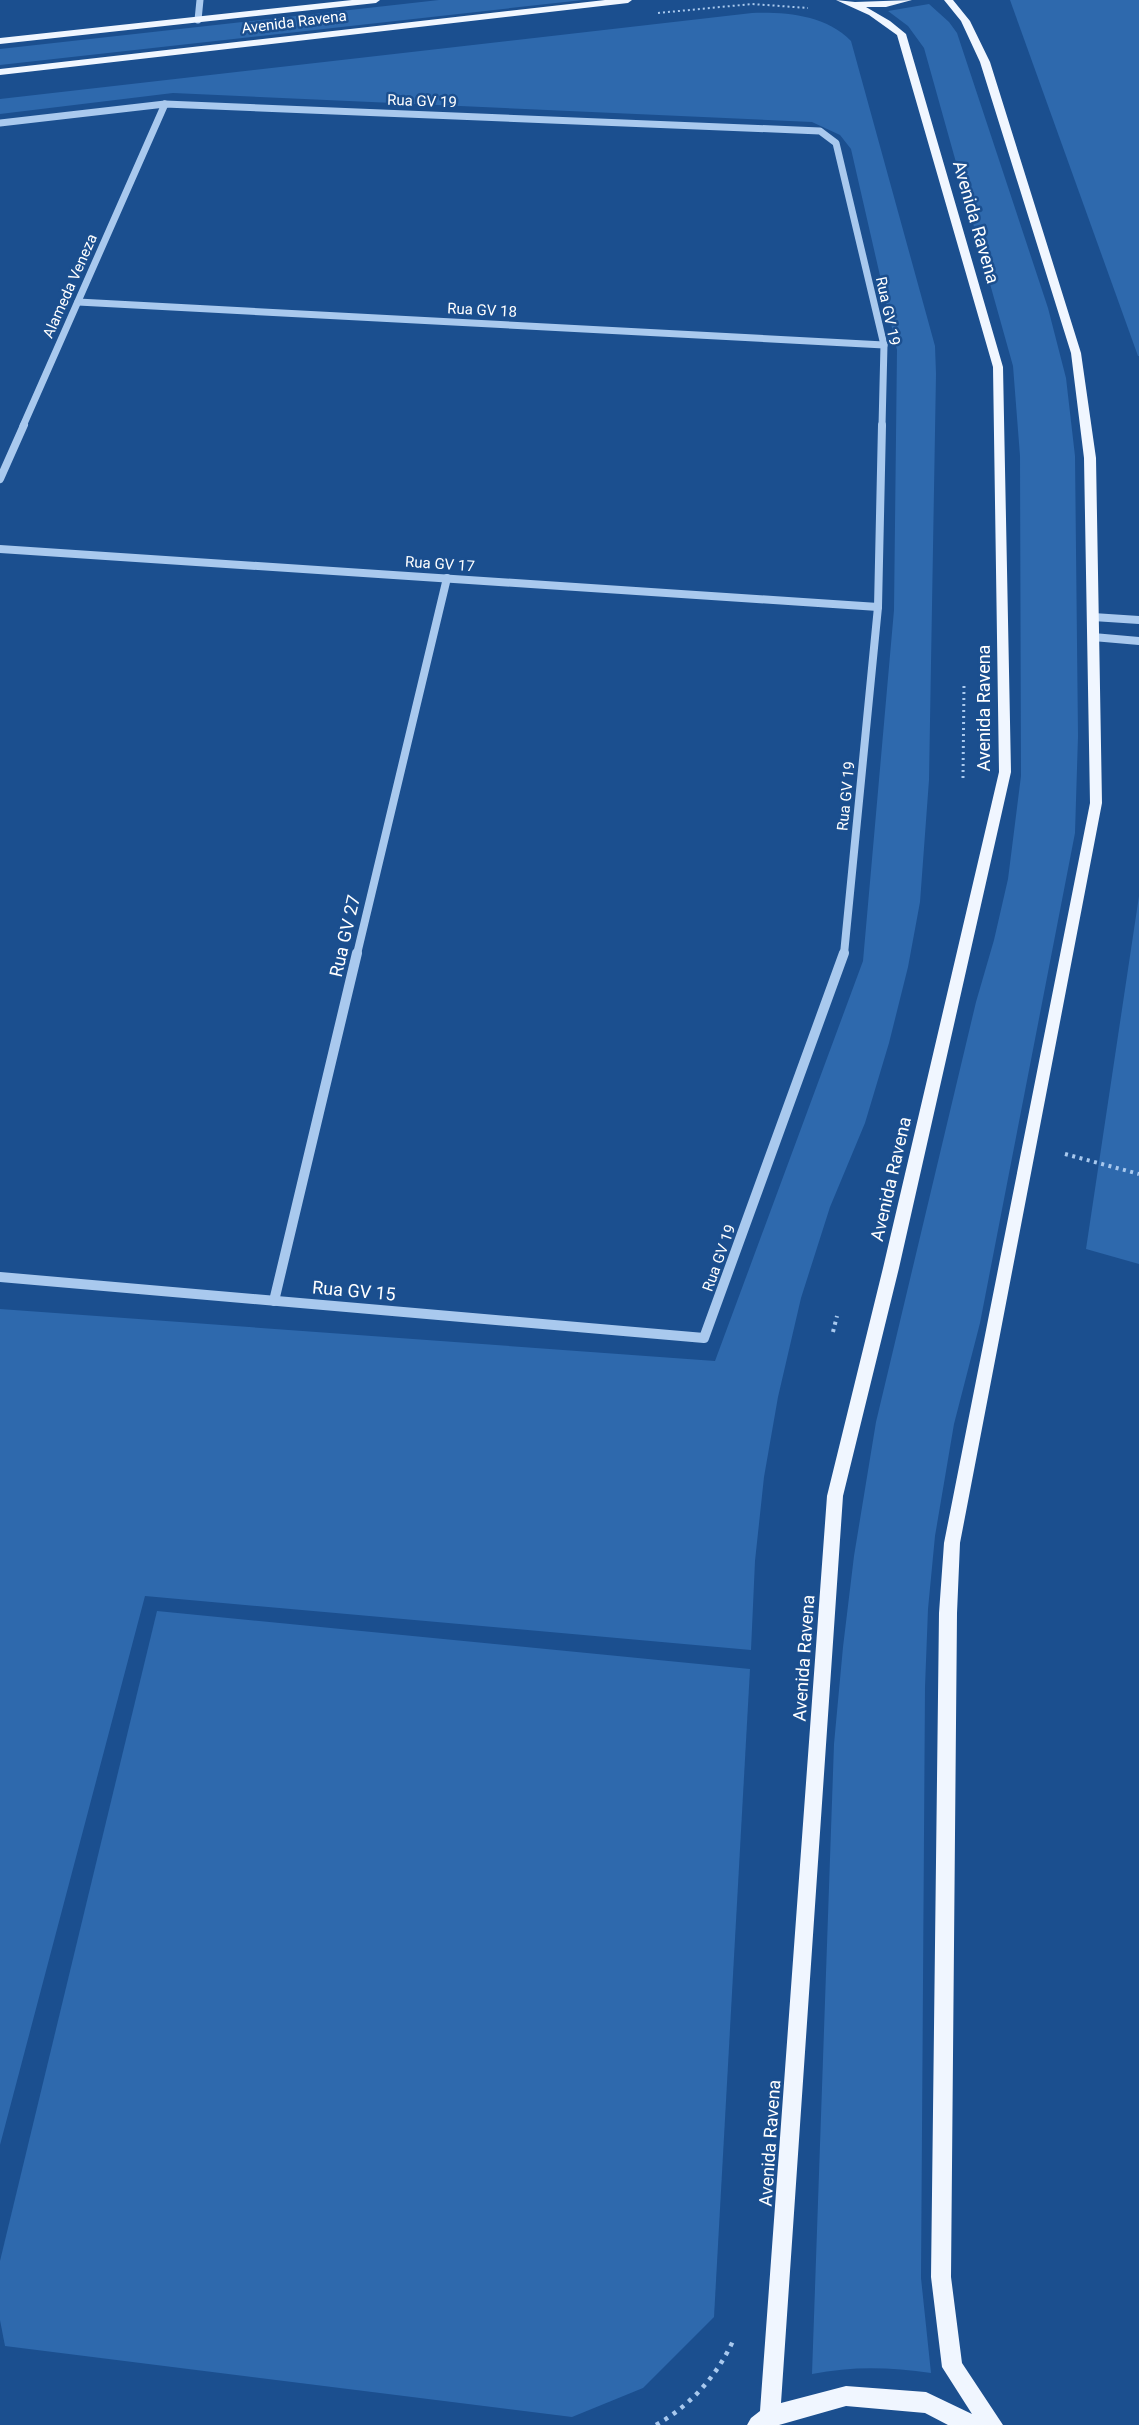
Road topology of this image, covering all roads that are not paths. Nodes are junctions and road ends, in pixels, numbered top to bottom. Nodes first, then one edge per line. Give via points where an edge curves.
1 (200, 0) edge
2 (376, 0) edge
3 (628, 0) edge
4 (908, 0) edge
5 (948, 0) edge
6 (963, 0) edge
7 (847, 2) edge
8 (198, 20) junction
9 (971, 29) junction
10 (0, 41) edge
11 (0, 72) edge
12 (165, 104) junction
13 (0, 123) edge
14 (78, 302) junction
15 (884, 345) junction
16 (0, 478) edge
17 (0, 549) edge
18 (447, 578) junction
19 (878, 607) junction
20 (1093, 617) junction
21 (1139, 620) edge
22 (1093, 637) junction
23 (1139, 641) edge
24 (0, 1277) edge
25 (274, 1301) junction
26 (704, 1338) joint
27 (764, 2421) edge
28 (971, 2425) edge
29 (992, 2425) edge

1 - 8 street
2 - 8 main road, Avenida Ravena
3 - 11 main road, Avenida Ravena
4 - 7 main road via 886,4
5 - 9 main road
6 - 9 main road
7 - 27 main road, Avenida Ravena via 886,21 901,34 998,367 1005,772 835,1496
8 - 10 main road, Avenida Ravena
9 - 20 main road via 985,62 1076,353 1090,458
12 - 13 street, Rua GV 19
12 - 14 street, Alameda Veneza
12 - 15 street, Rua GV 19 via 820,131 836,143
14 - 15 street, Rua GV 18
14 - 16 street, Alameda Veneza
15 - 19 street, Rua GV 19
17 - 18 street, Rua GV 17
18 - 19 street, Rua GV 17
18 - 25 street, Rua GV 27
19 - 26 street, Rua GV 19 via 843,953
20 - 21 street
20 - 22 main road
22 - 23 street
22 - 29 main road via 1096,803 952,1543 948,1613 941,2277 952,2367
24 - 25 street, Rua GV 15
25 - 26 street, Rua GV 15
27 - 28 main road via 846,2396 926,2403

